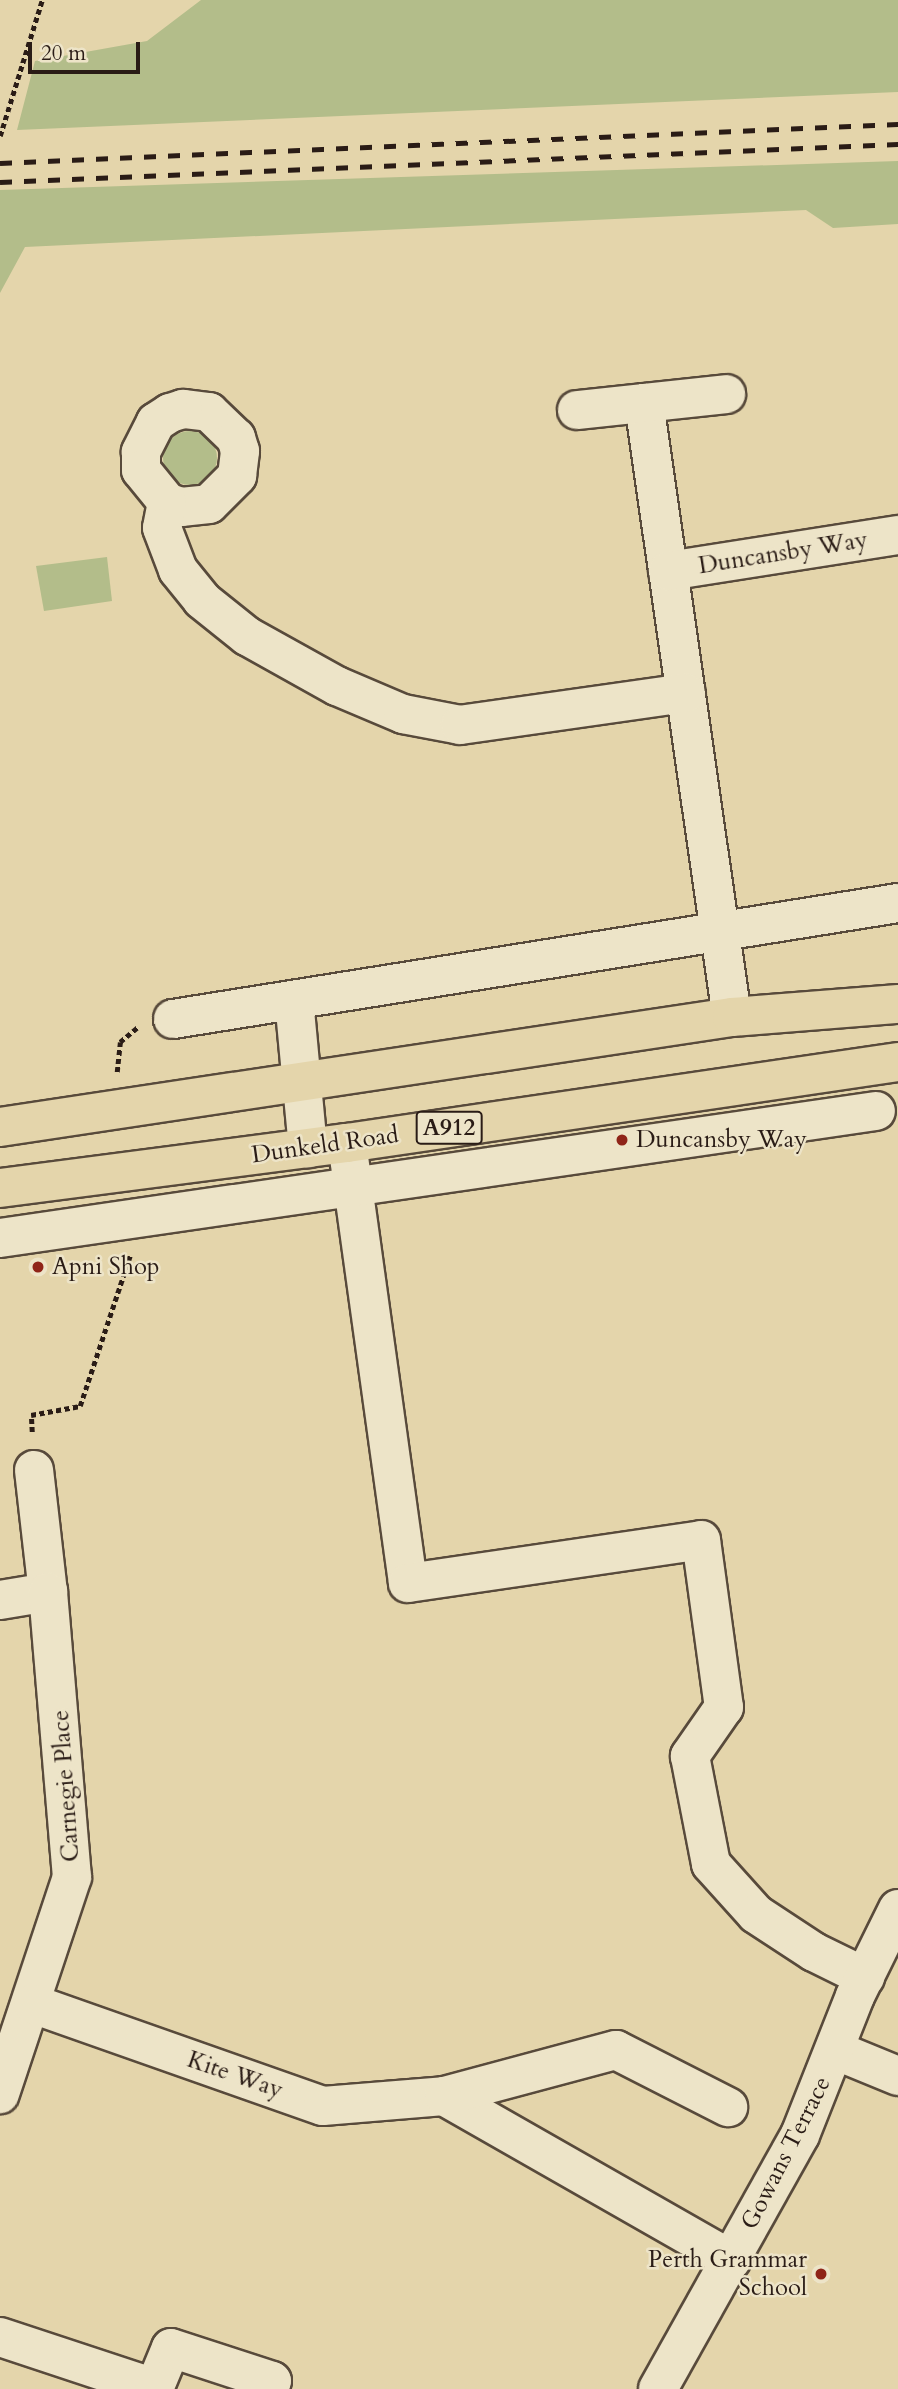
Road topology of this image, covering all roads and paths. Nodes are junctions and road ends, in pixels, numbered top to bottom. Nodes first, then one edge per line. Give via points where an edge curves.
1 (42, 0) edge
2 (0, 136) edge
3 (726, 394) dead end
4 (644, 403) junction
5 (578, 410) dead end
6 (167, 502) dead end
7 (898, 535) edge
8 (668, 570) junction
9 (686, 693) junction
10 (898, 903) edge
11 (720, 930) junction
12 (294, 1000) junction
13 (898, 1004) edge
14 (732, 1017) junction
15 (173, 1019) joint
16 (898, 1062) edge
17 (302, 1081) junction
18 (113, 1110) junction
19 (876, 1111) dead end
20 (0, 1127) edge
21 (347, 1143) junction
22 (307, 1148) junction
23 (353, 1186) junction
24 (0, 1188) edge
25 (144, 1216) junction
26 (0, 1238) edge
27 (34, 1470) joint
28 (48, 1592) junction
29 (0, 1600) edge
30 (898, 1909) edge
31 (865, 1977) junction
32 (33, 2004) junction
33 (837, 2051) junction
34 (898, 2076) edge
35 (0, 2095) edge
36 (444, 2096) junction
37 (727, 2107) dead end
38 (731, 2260) junction
39 (0, 2337) edge
40 (154, 2388) edge
41 (269, 2389) edge
42 (658, 2389) edge

1 - 2 path
3 - 4 street
4 - 5 street
4 - 8 street, Duncansby Way
6 - 9 street via 165,543 201,600 247,636 295,664 403,714 460,725
7 - 8 street, Duncansby Way
8 - 9 street, Duncansby Way
9 - 11 street, Duncansby Way
10 - 11 street
11 - 12 street
11 - 14 street, Duncansby Way
12 - 15 street
12 - 17 street
13 - 14 main road
14 - 17 main road
15 - 18 path via 138,1027 120,1042
16 - 21 main road, Dunkeld Road / A912
17 - 18 main road
17 - 22 street
18 - 20 main road
19 - 23 street
21 - 22 main road, Dunkeld Road / A912
21 - 23 street
22 - 24 main road, Dunkeld Road / A912
23 - 25 street
23 - 31 street via 408,1583 701,1540 724,1707 691,1756 711,1864 756,1914 814,1952
25 - 26 street
25 - 27 path via 80,1406 31,1415
27 - 28 street, Carnegie Place
28 - 29 street
28 - 32 street, Carnegie Place via 72,1877
30 - 31 street, Gowans Terrace
31 - 33 street, Gowans Terrace
32 - 35 street, Carnegie Place
32 - 36 street, Kite Way via 323,2106
33 - 34 street
33 - 38 street, Gowans Terrace via 800,2135
36 - 37 street, Kite Way via 616,2050
36 - 38 street
38 - 42 street, Gowans Terrace
39 - 40 street
40 - 41 street via 171,2348 272,2381

